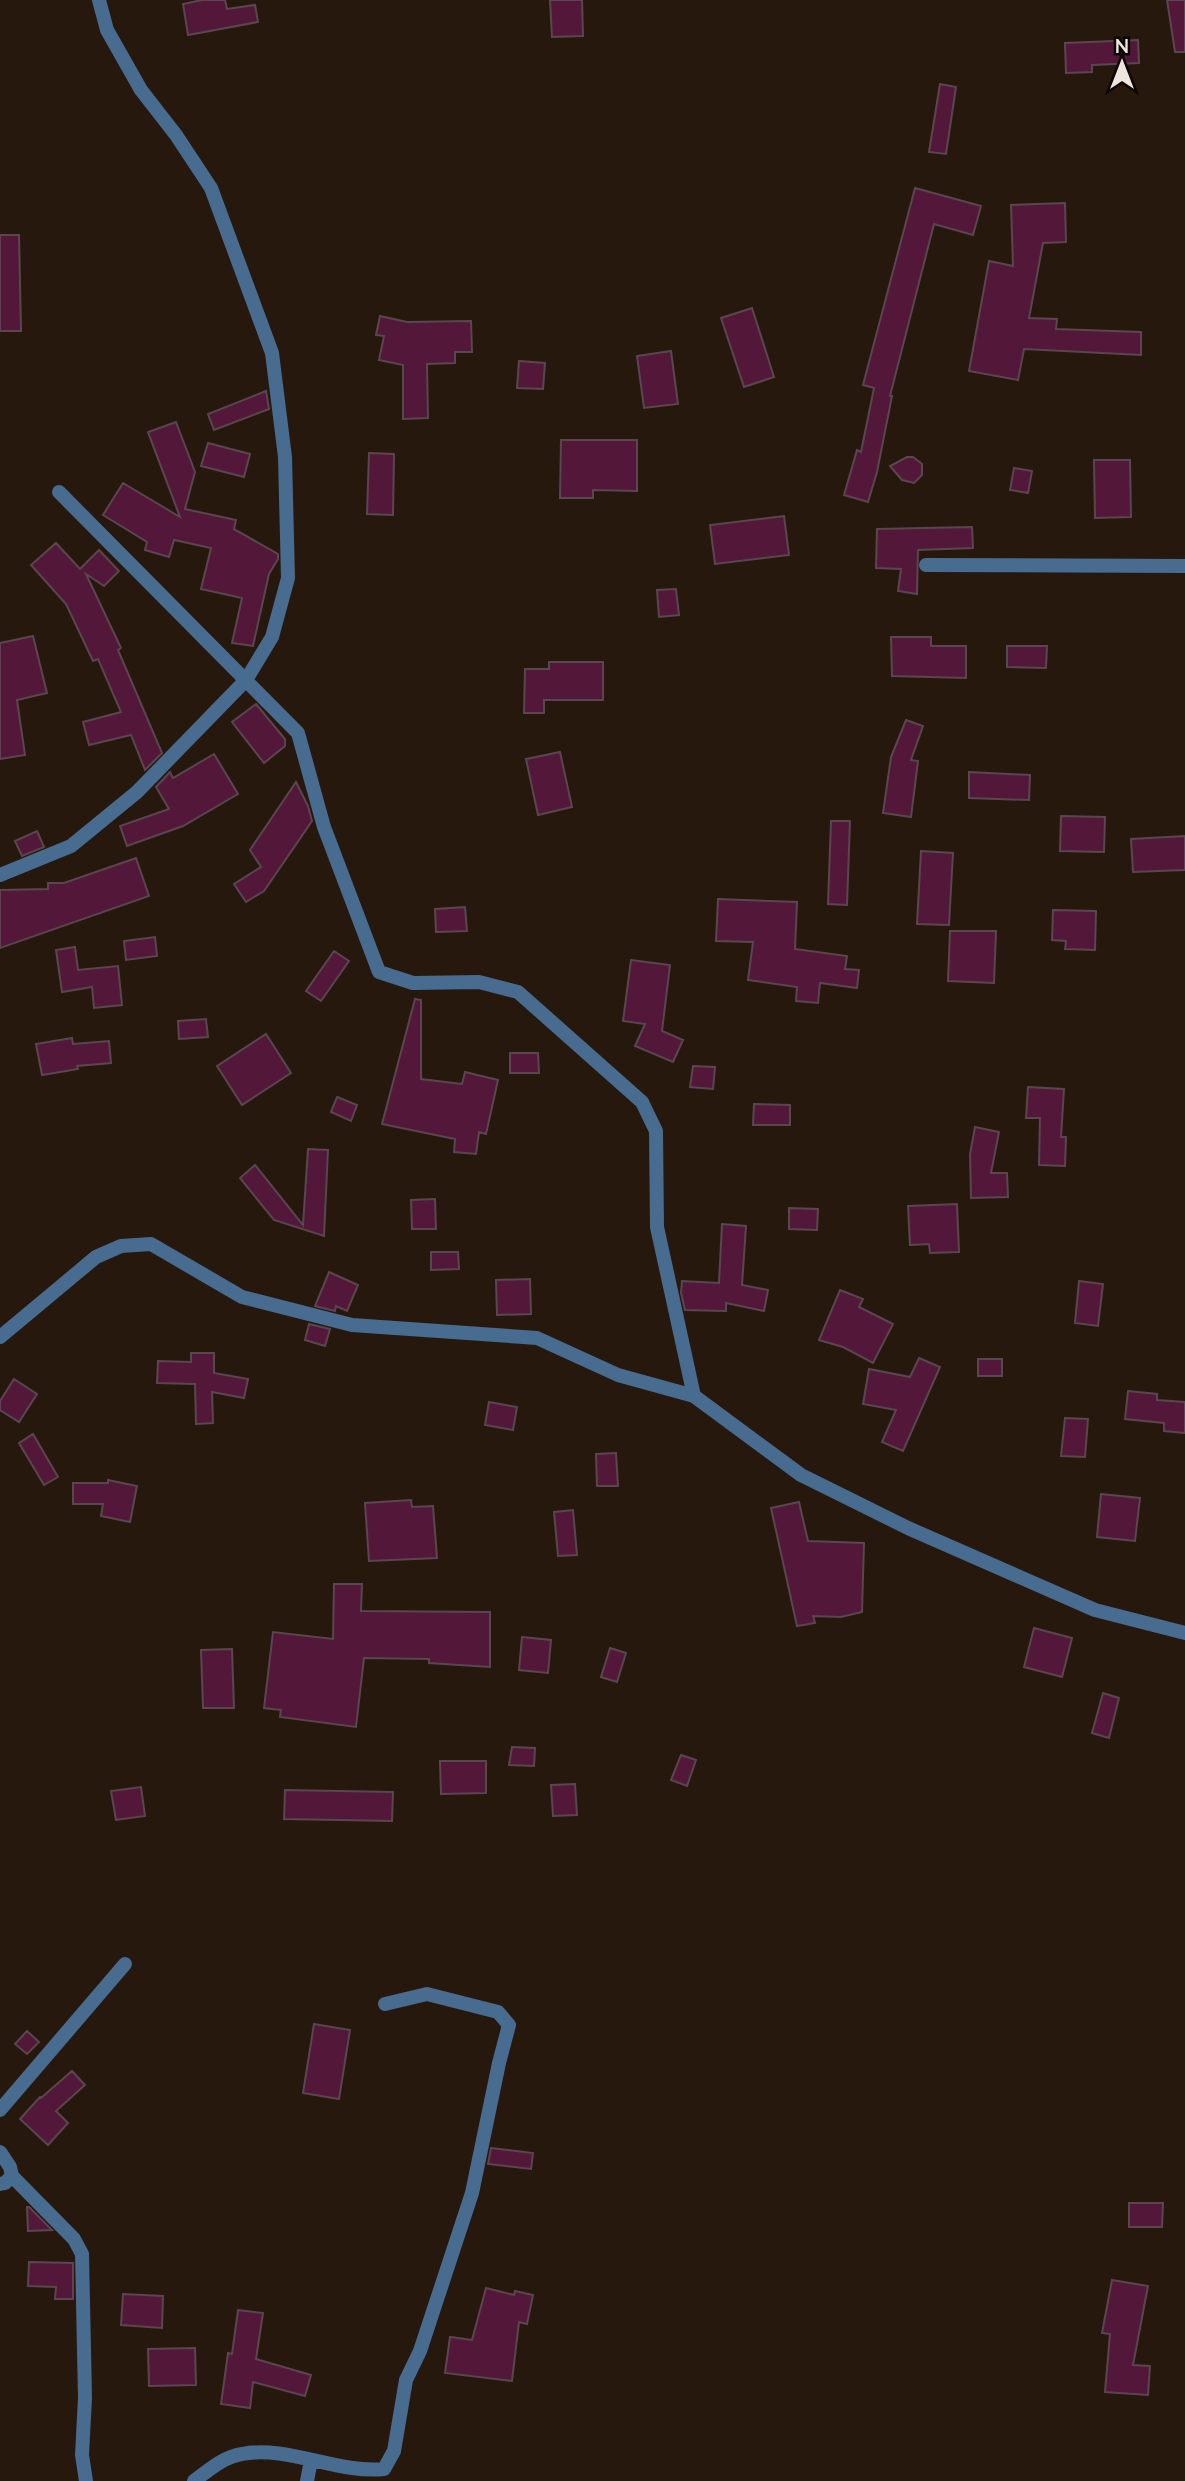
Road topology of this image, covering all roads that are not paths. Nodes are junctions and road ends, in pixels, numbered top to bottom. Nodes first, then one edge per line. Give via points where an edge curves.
1 (99, 0) edge
2 (60, 492) dead end
3 (926, 565) dead end
4 (1185, 566) edge
5 (246, 680) junction
6 (0, 875) edge
7 (0, 1337) edge
8 (694, 1396) junction
9 (1185, 1633) edge
10 (125, 1964) dead end
11 (385, 2004) dead end
12 (0, 2110) edge
13 (0, 2152) edge
14 (6, 2180) edge
15 (311, 2460) junction
16 (86, 2481) edge
17 (194, 2481) edge
18 (307, 2481) edge

1 - 5 street via 107,30 141,90 211,188 272,353 285,457 288,578 272,637
2 - 5 street
3 - 4 street
5 - 6 street via 137,792 71,846
5 - 8 street via 298,733 324,827 379,972 413,984 479,982 518,992 642,1102 656,1131 657,1227
7 - 8 street via 96,1257 121,1245 152,1244 242,1297 352,1325 537,1338 618,1375
8 - 9 street via 801,1475 908,1528 1096,1610
10 - 12 street
11 - 15 street via 427,1994 498,2012 509,2025 472,2193 420,2351 406,2380 394,2451 384,2469 367,2471
13 - 14 street via 10,2167
14 - 16 street via 74,2239 82,2254 82,2455
15 - 17 street via 242,2454 219,2462
15 - 18 street

